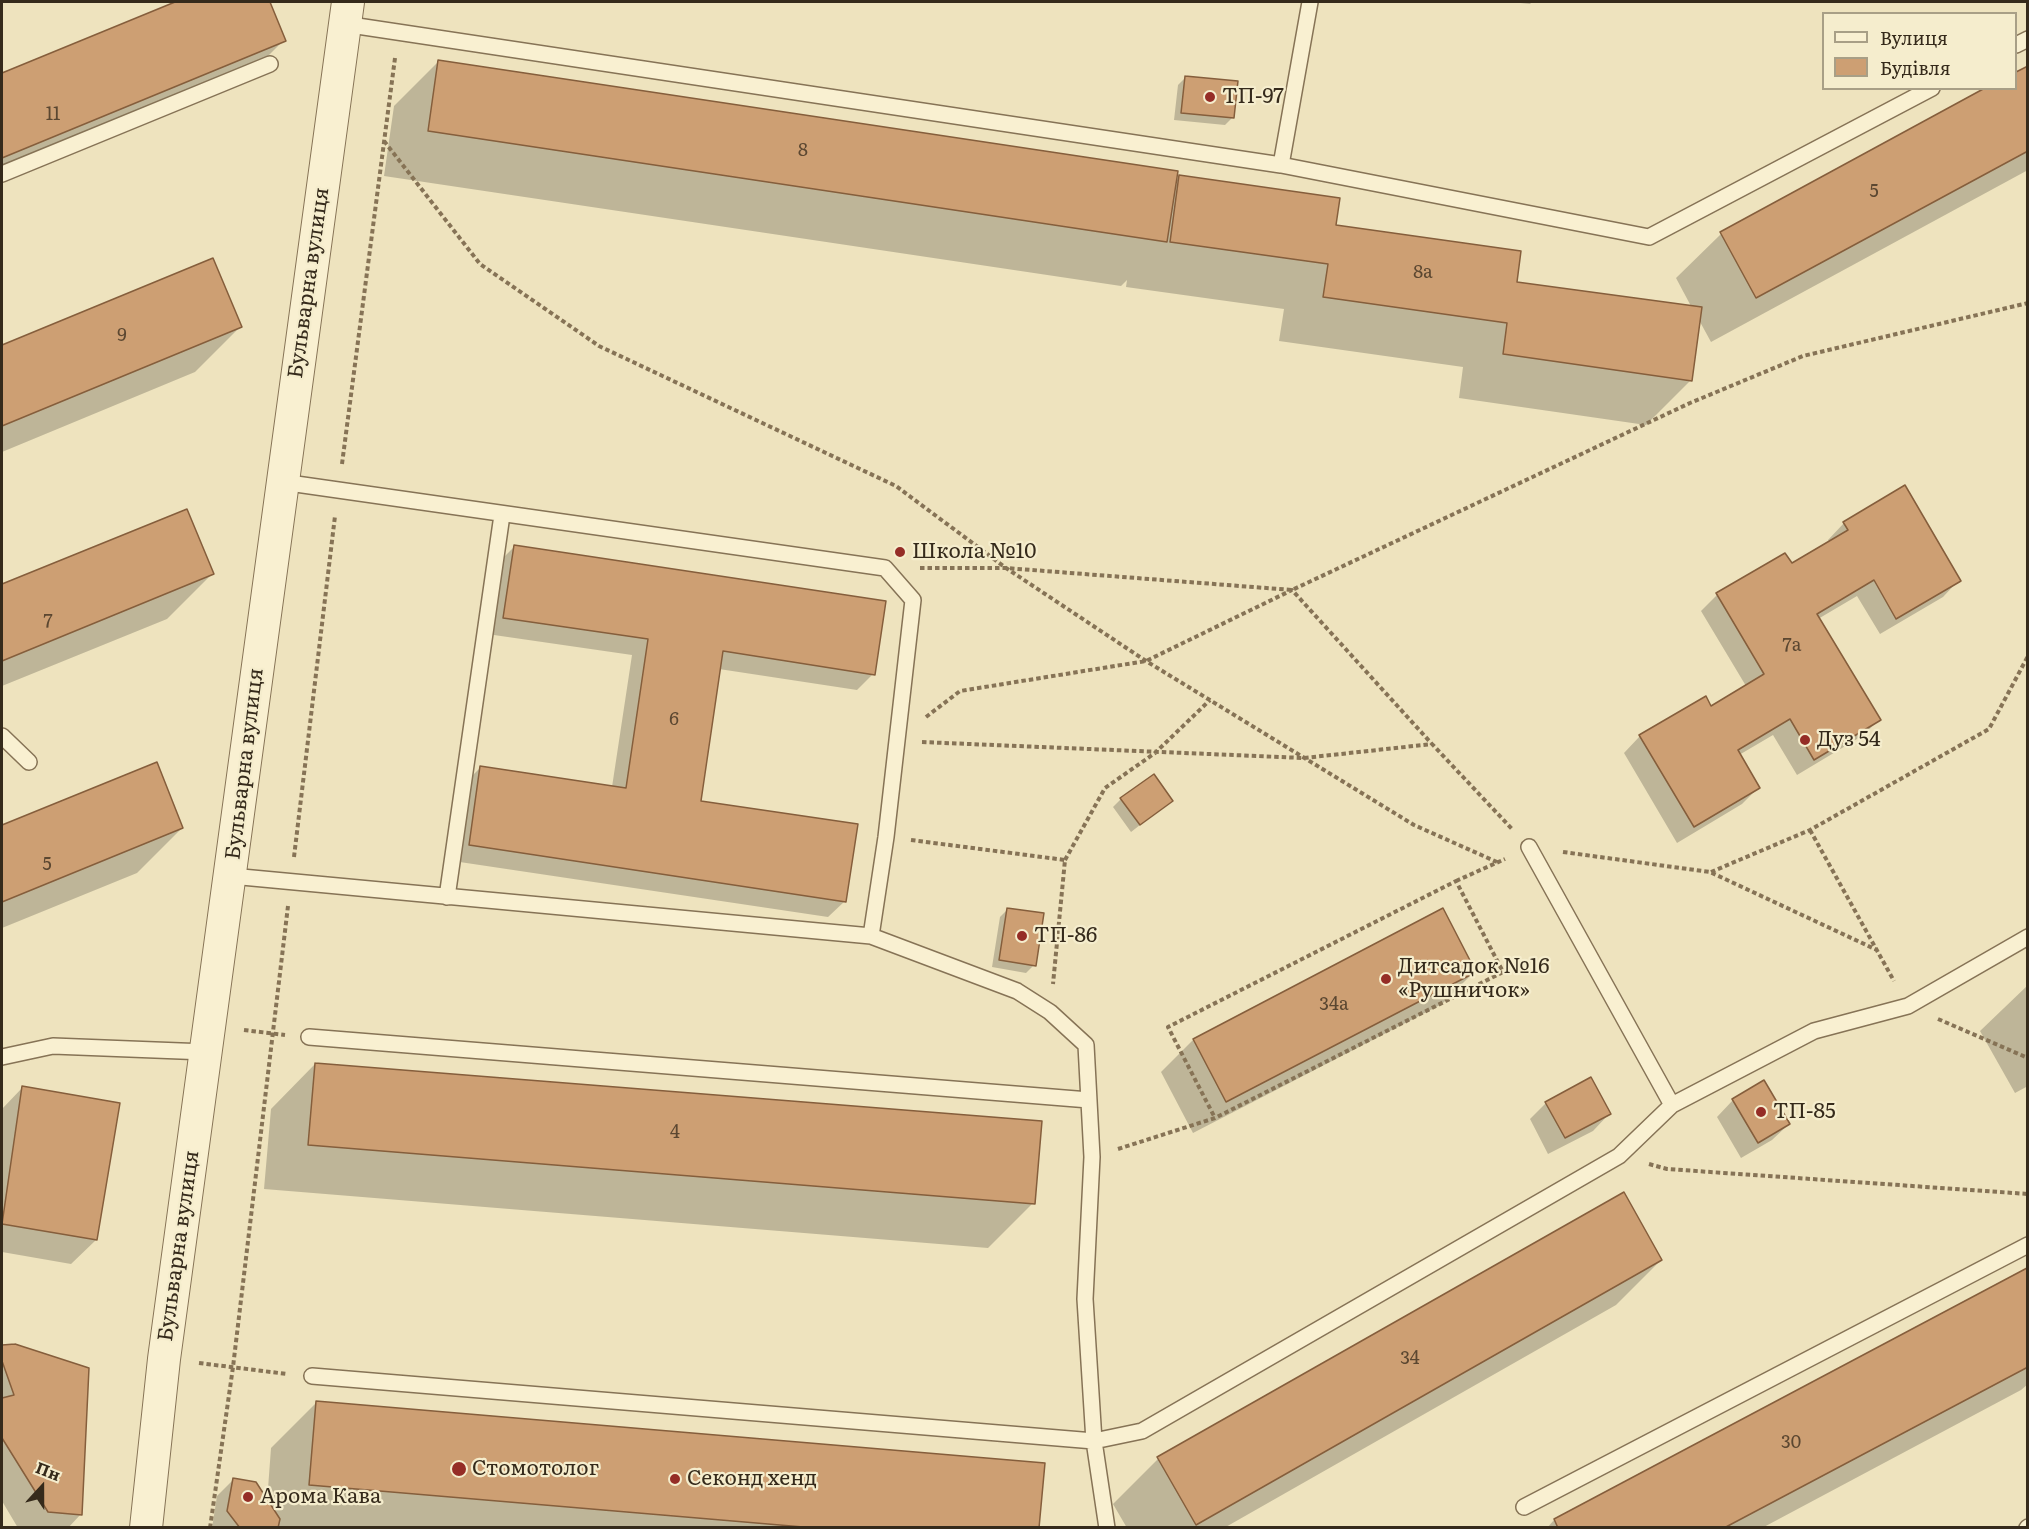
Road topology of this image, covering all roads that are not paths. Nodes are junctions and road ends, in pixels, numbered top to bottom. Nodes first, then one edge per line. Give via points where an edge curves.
1 (1310, 2) edge
2 (346, 13) edge
3 (270, 64) dead end
4 (1928, 90) edge
5 (1281, 165) junction
6 (2, 174) edge
7 (282, 482) junction
8 (502, 515) junction
9 (2, 736) edge
10 (29, 762) dead end
11 (1529, 847) road end
12 (231, 876) junction
13 (447, 897) junction
14 (871, 936) junction
15 (2028, 937) edge
16 (309, 1037) road end
17 (208, 1040) junction
18 (2, 1057) edge
19 (1089, 1100) junction
20 (1672, 1105) junction
21 (2028, 1245) edge
22 (312, 1376) road end
23 (1094, 1441) junction
24 (1524, 1507) dead end
25 (146, 1527) edge
26 (1107, 1527) edge

1 - 5 lane
2 - 5 lane via 398,32
2 - 7 street, Бульварна вулиця
3 - 6 lane
4 - 5 lane via 1649,237
7 - 8 lane
7 - 12 street, Бульварна вулиця
8 - 13 lane
8 - 14 lane via 885,568 913,600
9 - 10 lane
11 - 20 lane
12 - 13 lane
12 - 17 street, Бульварна вулиця
13 - 14 lane
14 - 19 lane via 1017,991 1050,1012 1086,1045
15 - 20 lane via 1908,1006 1814,1031
16 - 19 lane
17 - 18 lane via 53,1046
17 - 25 street, Бульварна вулиця via 164,1359
19 - 23 lane via 1092,1157 1085,1299
20 - 23 lane via 1619,1156 1142,1431
21 - 24 lane
22 - 23 lane
23 - 26 lane

